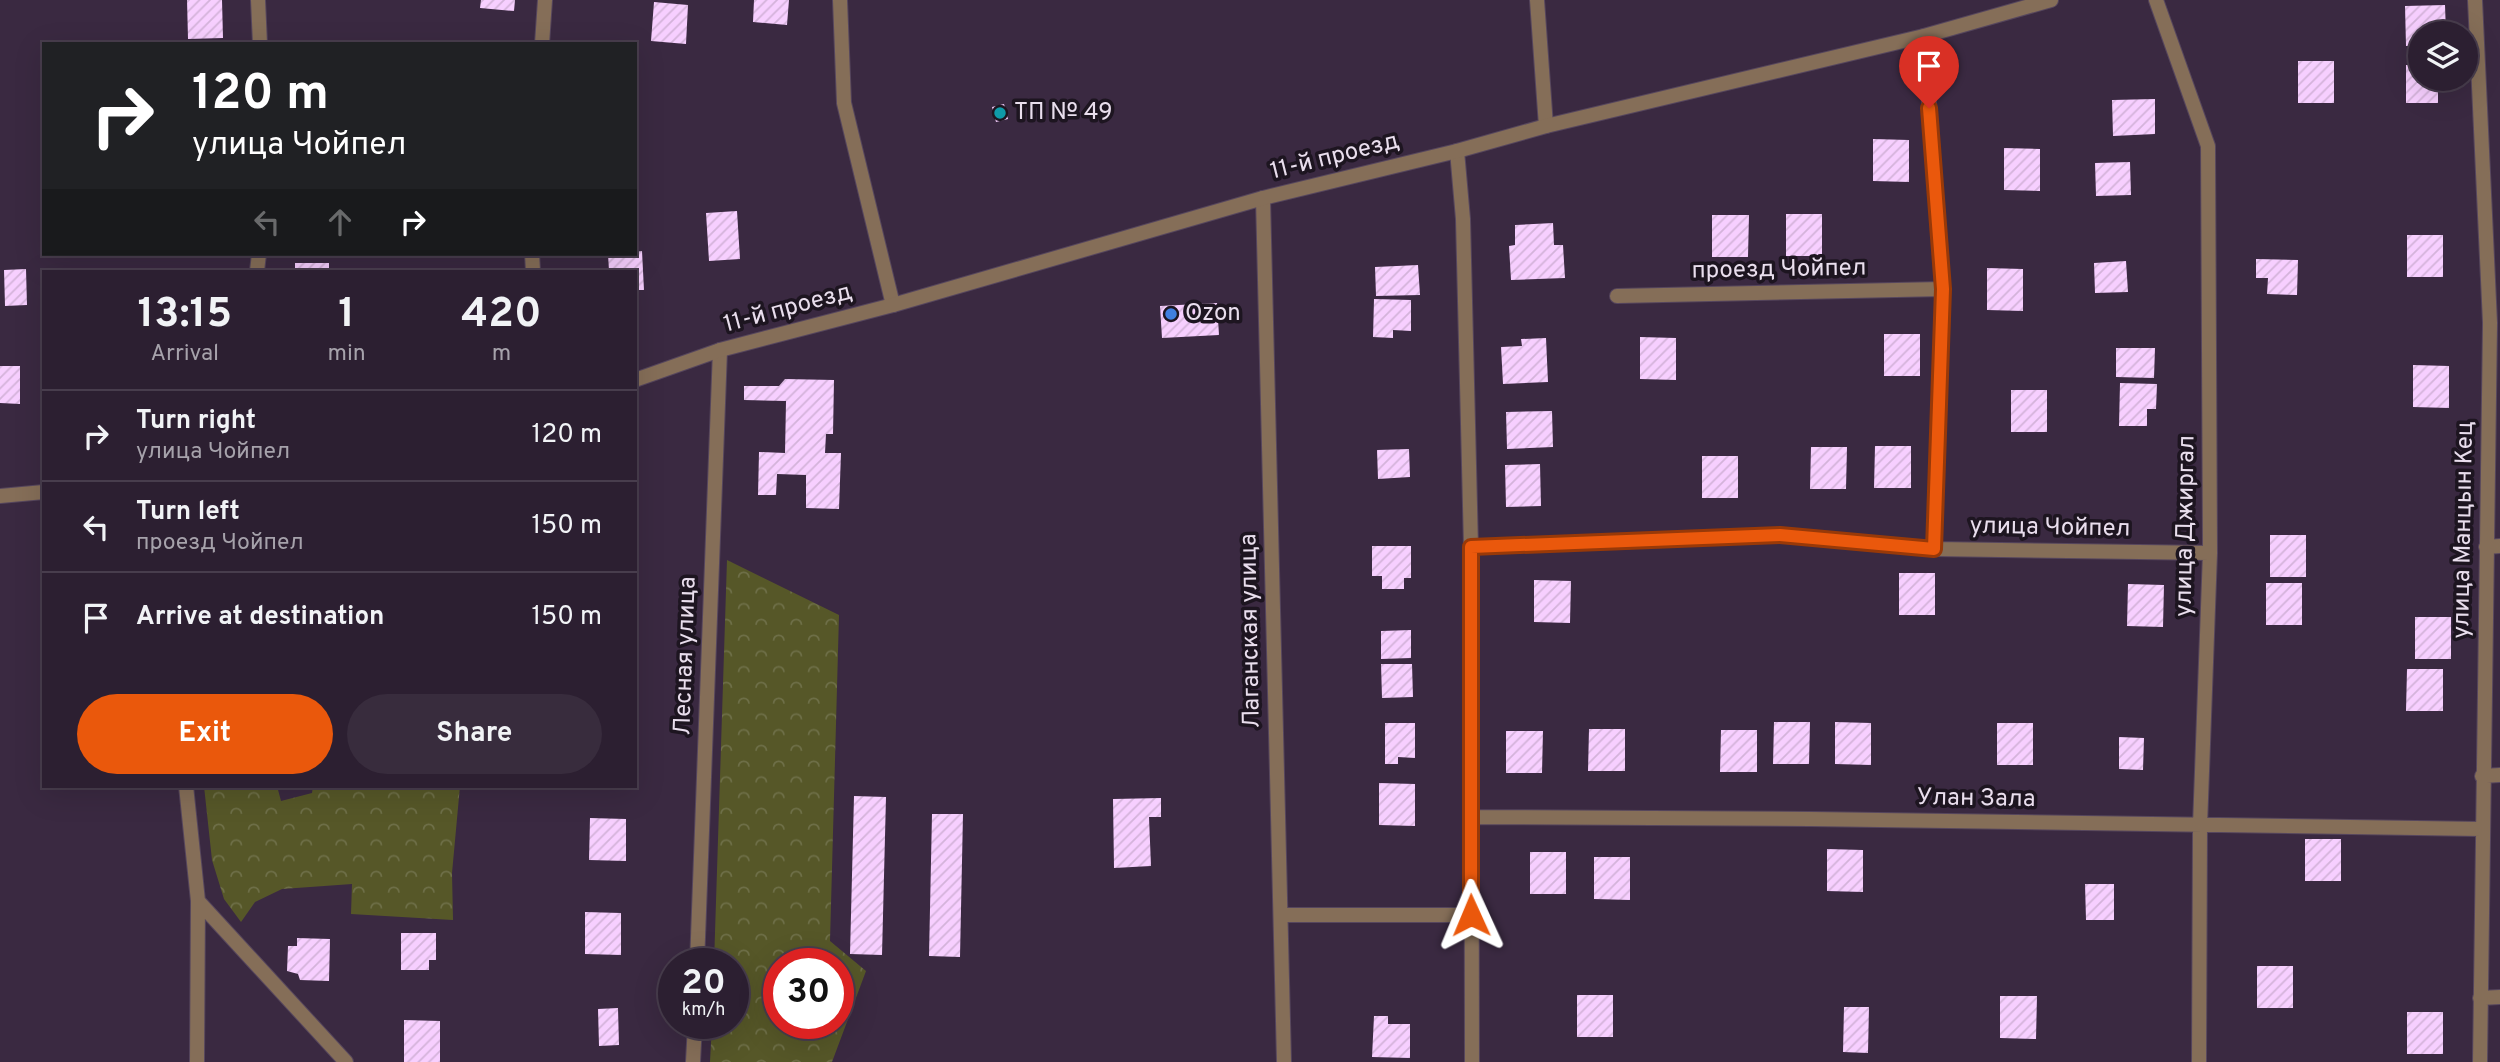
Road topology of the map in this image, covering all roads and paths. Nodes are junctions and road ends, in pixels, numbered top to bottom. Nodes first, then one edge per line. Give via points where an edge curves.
1 (258, 0) edge
2 (545, 0) edge
3 (840, 0) edge
4 (1537, 0) edge
5 (2051, 0) edge
6 (2156, 0) edge
7 (2475, 0) edge
8 (1924, 36) junction
9 (260, 42) edge
10 (542, 42) edge
11 (1546, 126) junction
12 (1457, 151) junction
13 (1263, 198) junction
14 (1943, 289) junction
15 (1617, 296) dead end
16 (893, 305) junction
17 (2495, 323) edge
18 (720, 351) junction
19 (637, 379) edge
20 (42, 492) edge
21 (0, 496) edge
22 (1471, 547) junction
23 (2493, 547) edge
24 (1934, 549) junction
25 (2210, 553) junction
26 (2500, 775) edge
27 (2482, 776) junction
28 (186, 788) edge
29 (1470, 817) junction
30 (2200, 826) junction
31 (2482, 829) junction
32 (198, 901) junction
33 (1281, 915) junction
34 (1471, 915) junction
35 (698, 948) edge
36 (2500, 997) edge
37 (2480, 998) junction
38 (694, 1039) edge
39 (197, 1062) edge
40 (346, 1062) edge
41 (693, 1062) edge
42 (1284, 1062) edge
43 (1472, 1062) edge
44 (2199, 1062) edge
45 (2480, 1062) edge

1 - 9 street
2 - 10 street
3 - 16 street via 844,103
4 - 11 street
5 - 8 street, 11-й проезд
6 - 25 street, улица Джиргал via 2208,146
7 - 17 street, улица Манцын Кец
8 - 11 street, 11-й проезд
8 - 14 street
11 - 12 street, 11-й проезд
12 - 13 street, 11-й проезд
12 - 22 street via 1463,219
13 - 16 street, 11-й проезд
13 - 33 street, Лаганская улица
14 - 15 street, проезд Чойпел
14 - 24 street
16 - 18 street, 11-й проезд
17 - 23 street, улица Манцын Кец
18 - 19 street, 11-й проезд
18 - 35 street, Лесная улица
20 - 21 street
22 - 24 street, улица Чойпел via 1780,535
22 - 29 street
23 - 27 street, улица Манцын Кец
24 - 25 street, улица Чойпел
25 - 30 street, улица Джиргал
26 - 27 street
27 - 31 street, улица Манцын Кец
28 - 32 street
29 - 30 street, Улан Зала
29 - 34 street
30 - 31 street, Улан Зала
30 - 44 street, улица Джиргал
31 - 37 street, улица Манцын Кец
32 - 39 street
32 - 40 street
33 - 34 street
33 - 42 street, Лаганская улица
34 - 43 street
36 - 37 street
37 - 45 street, улица Манцын Кец
38 - 41 street

